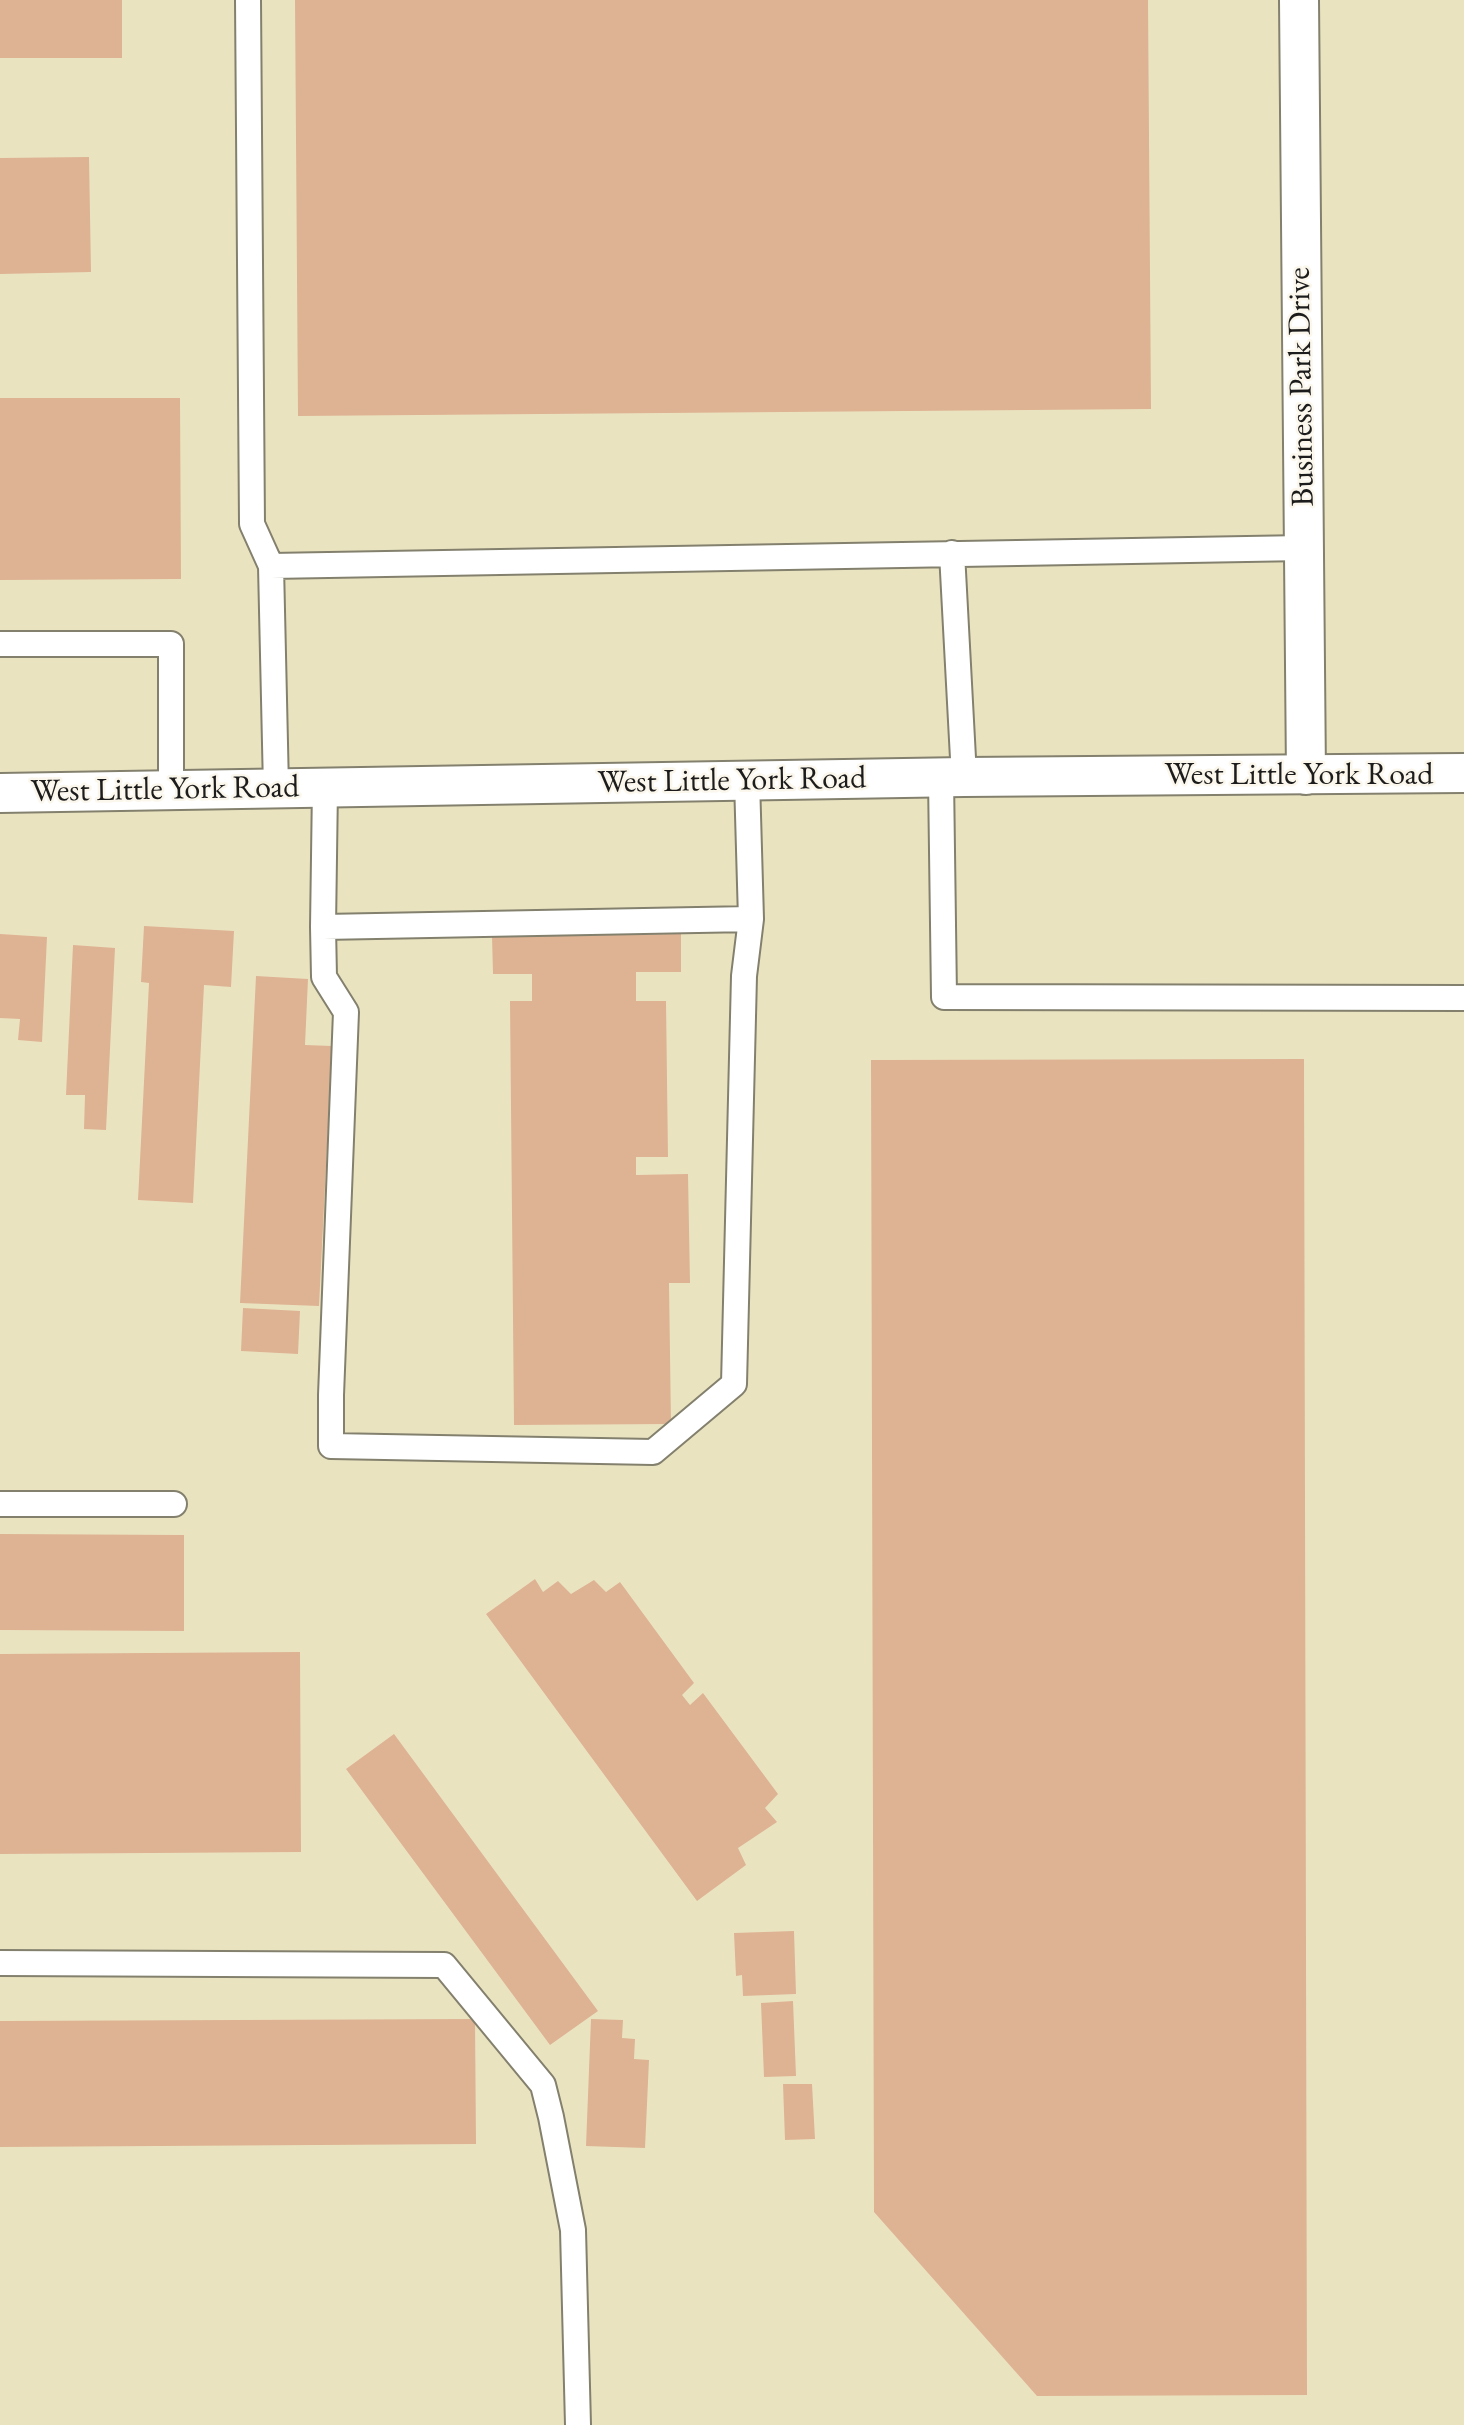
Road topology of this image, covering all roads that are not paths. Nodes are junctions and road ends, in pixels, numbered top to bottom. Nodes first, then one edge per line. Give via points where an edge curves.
1 (248, 0) edge
2 (1299, 0) edge
3 (1304, 548) junction
4 (952, 553) junction
5 (271, 566) junction
6 (0, 645) edge
7 (1464, 773) edge
8 (1306, 775) junction
9 (953, 777) junction
10 (747, 780) junction
11 (325, 787) junction
12 (276, 788) junction
13 (171, 790) junction
14 (0, 793) edge
15 (751, 919) junction
16 (323, 927) junction
17 (1464, 998) edge
18 (0, 1504) edge
19 (174, 1504) dead end
20 (0, 1963) edge
21 (578, 2425) edge

1 - 5 lane via 252,524
2 - 3 main road, Business Park Drive
3 - 4 lane
3 - 8 main road, Business Park Drive
4 - 5 lane
4 - 9 lane
5 - 12 lane
6 - 13 lane via 171,644
7 - 8 main road, West Little York Road
8 - 9 main road, West Little York Road
9 - 10 main road, West Little York Road
9 - 17 lane via 944,997
10 - 11 main road, West Little York Road
10 - 15 lane
11 - 12 main road, West Little York Road
11 - 16 lane
12 - 13 main road, West Little York Road
13 - 14 main road, West Little York Road
15 - 16 lane
15 - 16 lane via 744,976 734,1384 653,1452 331,1447 346,1012 324,977
18 - 19 lane
20 - 21 lane via 444,1965 542,2085 573,2230

